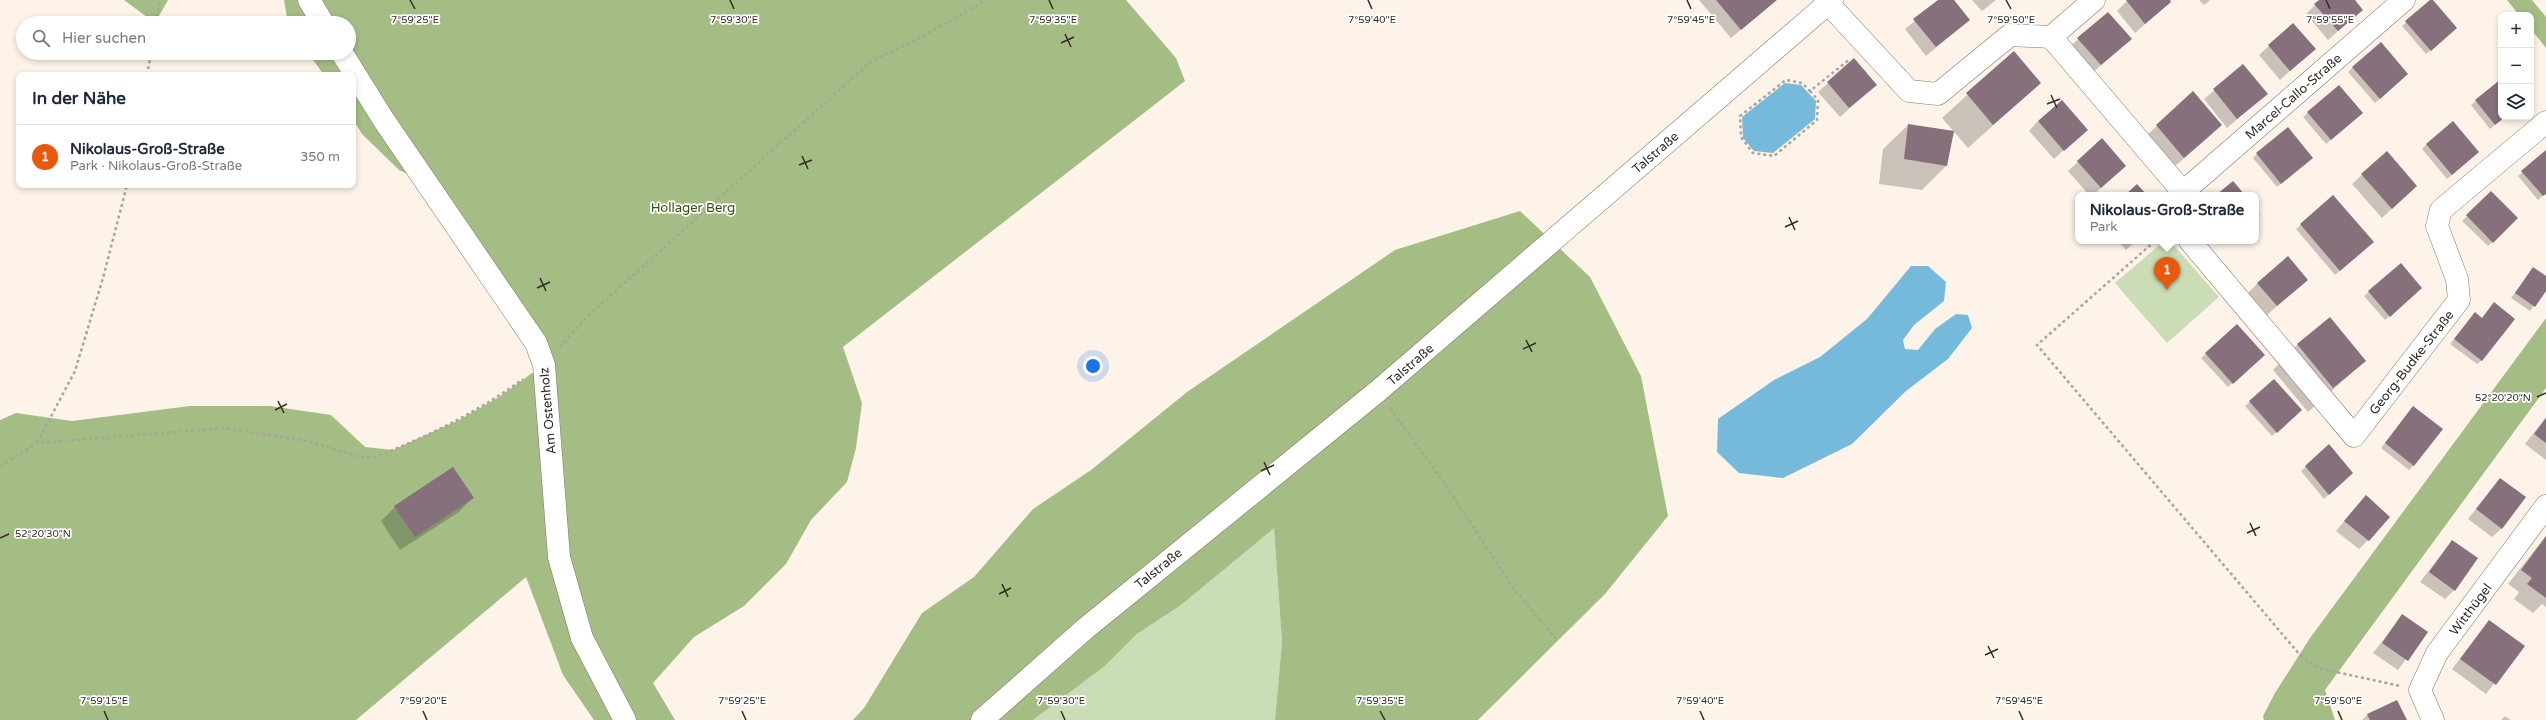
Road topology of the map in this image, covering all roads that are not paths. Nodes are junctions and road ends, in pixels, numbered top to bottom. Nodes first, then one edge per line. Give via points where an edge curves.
1 (309, 0) edge
2 (2094, 0) edge
3 (2404, 0) edge
4 (1828, 1) edge
5 (319, 16) edge
6 (2051, 37) junction
7 (346, 60) edge
8 (354, 72) edge
9 (356, 76) edge
10 (2546, 122) edge
11 (2182, 192) edge
12 (2184, 192) edge
13 (2193, 244) edge
14 (2546, 506) edge
15 (625, 720) edge
16 (982, 720) edge
17 (2433, 720) edge

1 - 5 street
2 - 6 street
3 - 12 street, Marcel-Callo-Straße
4 - 6 street via 1909,91 1938,94 2010,35
4 - 16 street, Talstraße via 1378,391 1086,628
6 - 11 street
7 - 8 street, Am Ostenholz
9 - 15 street, Am Ostenholz via 536,343 544,365 559,557 582,638
10 - 13 street, Georg-Budke-Straße via 2441,210 2437,226 2457,279 2459,300 2354,436
14 - 17 street, Witthügel via 2437,653 2420,690

